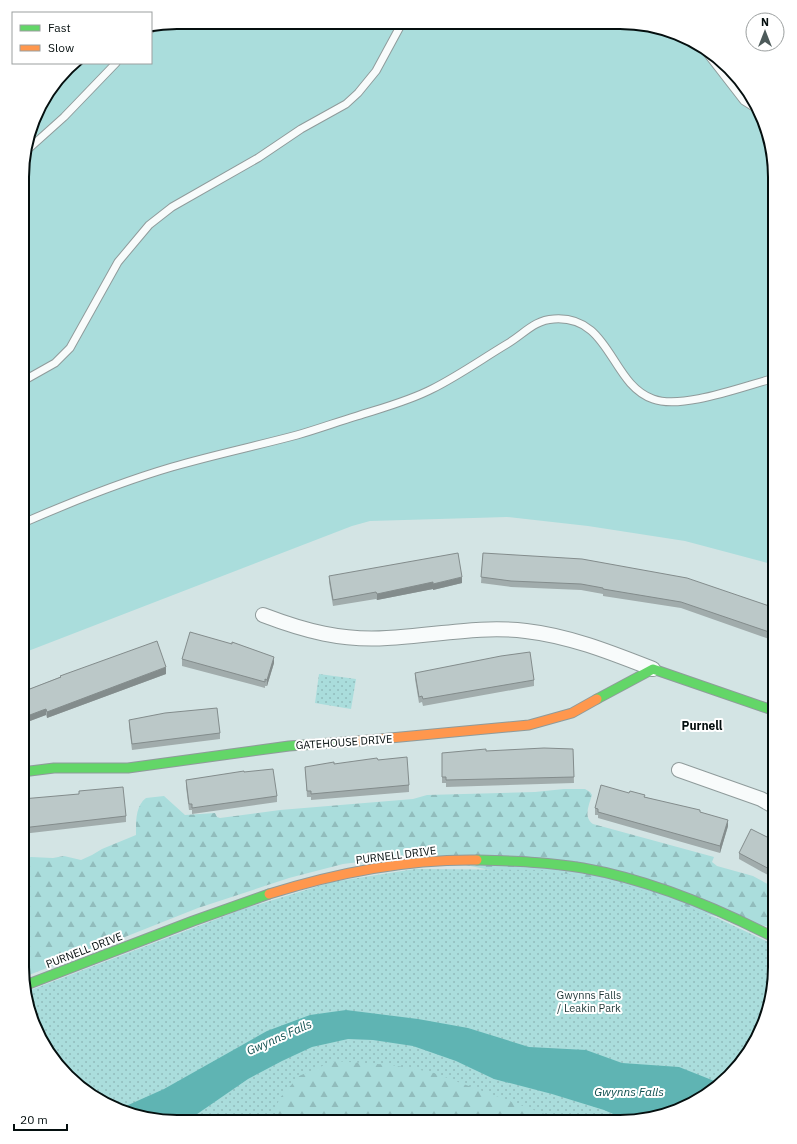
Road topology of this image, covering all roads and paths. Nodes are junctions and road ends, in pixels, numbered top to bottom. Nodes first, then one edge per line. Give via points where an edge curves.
1 (399, 29) edge
2 (115, 64) edge
3 (717, 65) edge
4 (749, 104) edge
5 (33, 145) edge
6 (29, 377) edge
7 (768, 380) edge
8 (29, 520) edge
9 (264, 615) dead end
10 (653, 669) junction
11 (768, 709) edge
12 (679, 770) dead end
13 (29, 771) edge
14 (768, 803) edge
15 (768, 935) edge
16 (30, 984) edge

1 - 6 lane via 376,71 346,104 172,207 149,224 118,262 70,348 55,363
2 - 5 lane
3 - 4 lane
7 - 8 lane via 695,400 654,400 638,392 626,379 602,342 588,328 564,318 551,319 526,329 457,376 384,408 299,434 172,467 58,507
9 - 10 street via 328,636 353,638 386,638 483,630 525,631 587,644
10 - 11 street
10 - 13 street, GATEHOUSE DRIVE via 572,713 530,725 404,738 289,746 128,768 54,768
12 - 14 street
15 - 16 street, PURNELL DRIVE via 642,882 582,868 458,860 400,864 349,872 214,912

